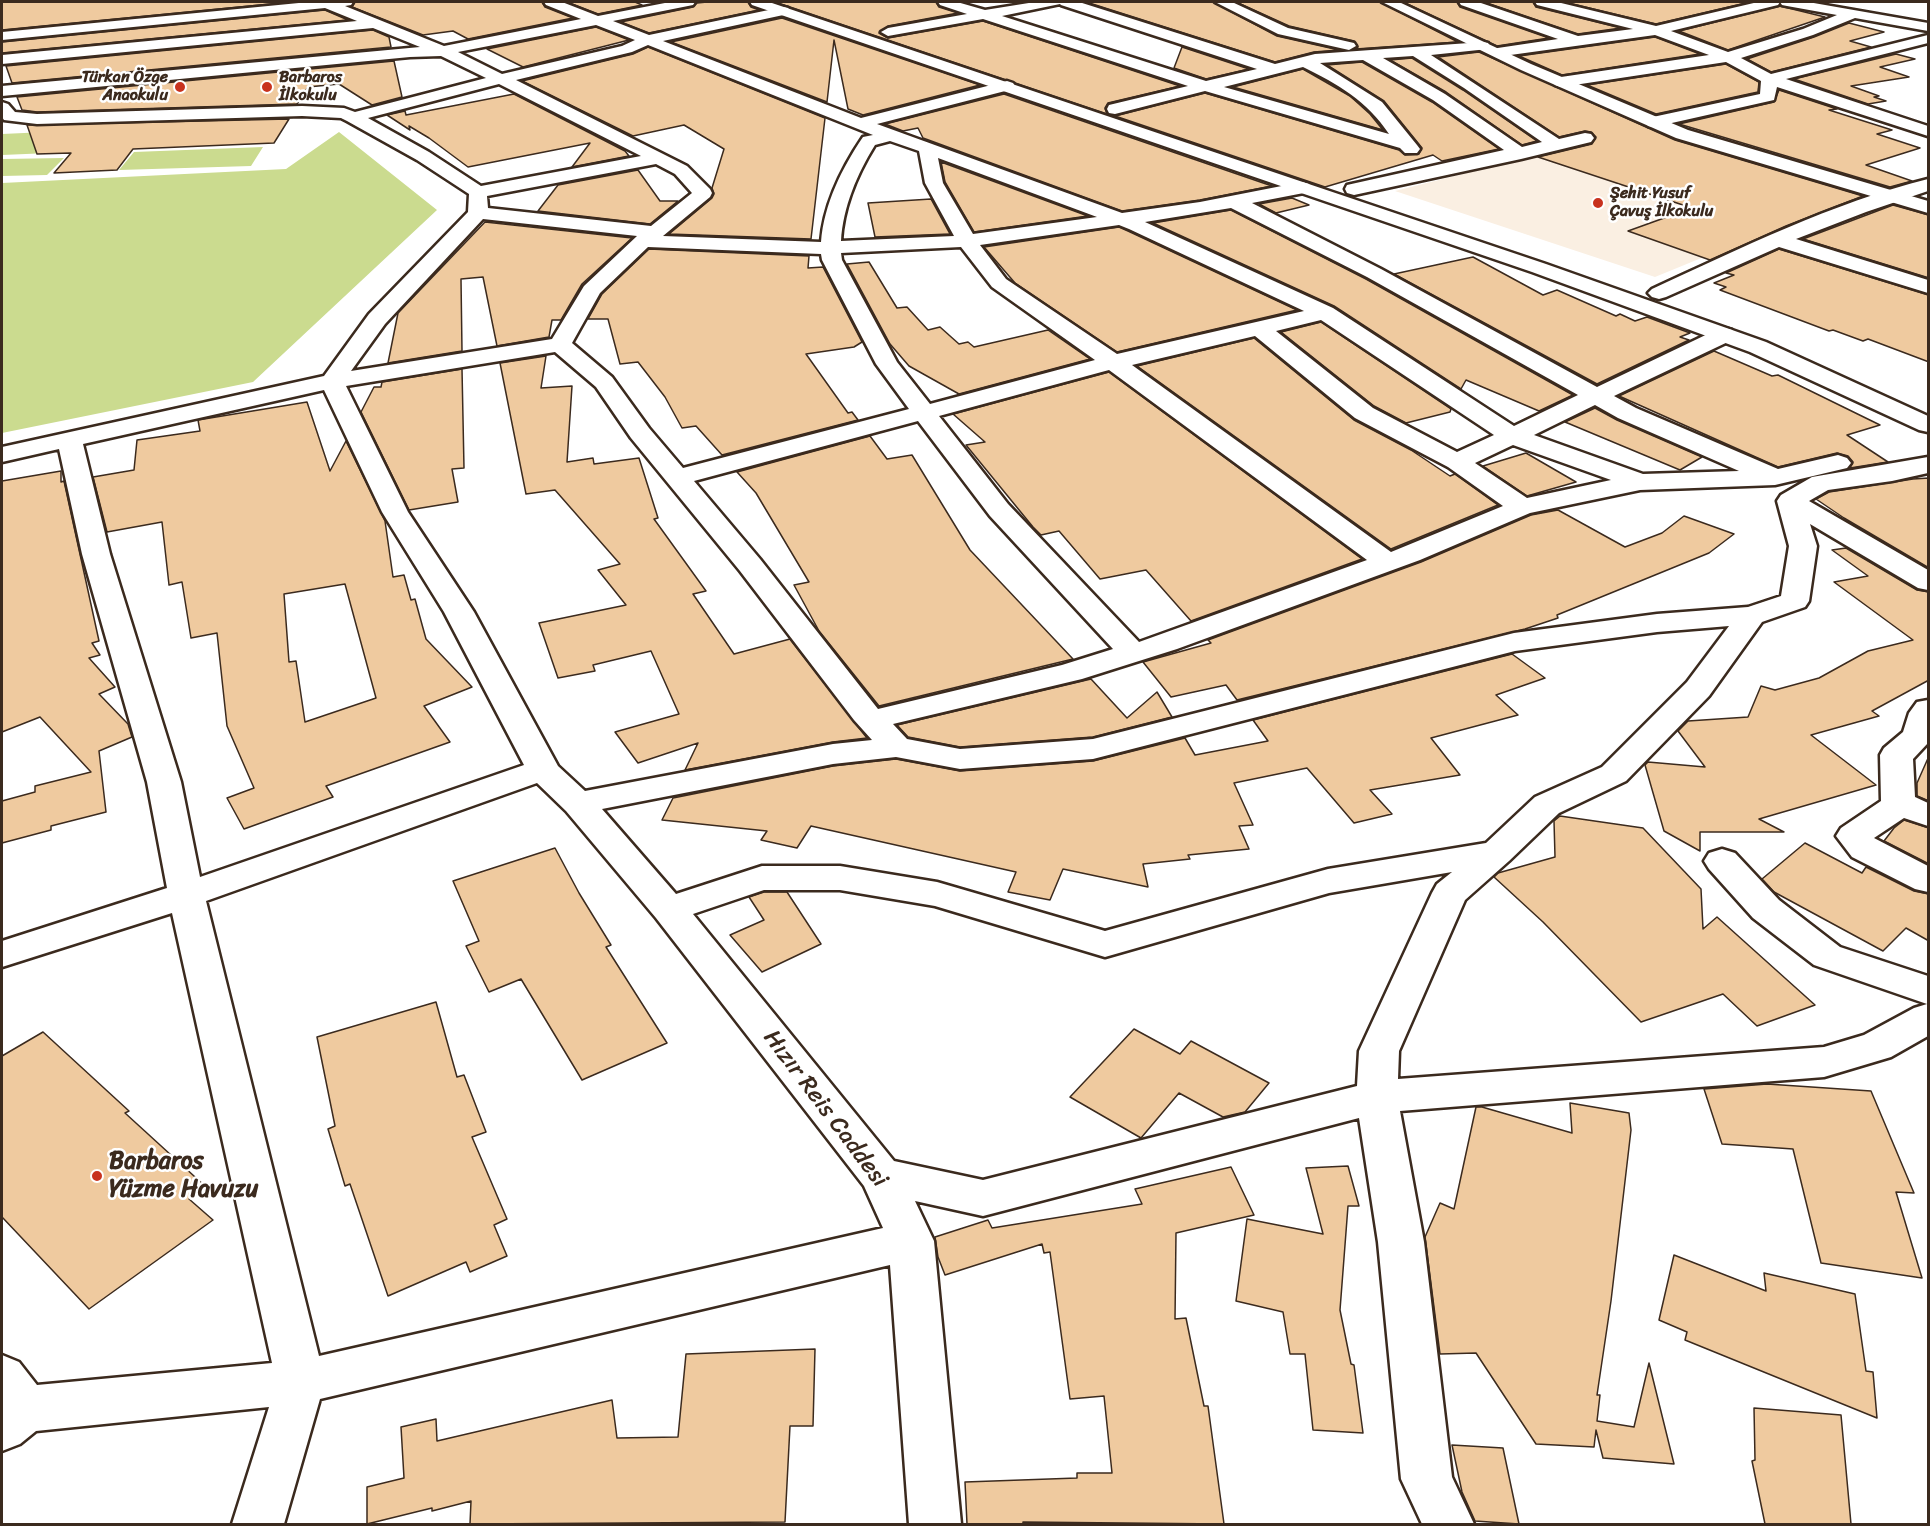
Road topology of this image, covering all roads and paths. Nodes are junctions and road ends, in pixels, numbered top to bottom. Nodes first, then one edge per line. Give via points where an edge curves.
1 (357, 2) edge
2 (551, 2) edge
3 (688, 2) edge
4 (757, 2) edge
5 (945, 2) edge
6 (1055, 2) edge
7 (1066, 2) edge
8 (1222, 2) edge
9 (1389, 2) edge
10 (1466, 2) edge
11 (1542, 2) edge
12 (1773, 2) edge
13 (1787, 2) edge
14 (325, 3) edge
15 (787, 6) edge
16 (266, 10) junction
17 (984, 14) junction
18 (1853, 14) junction
19 (36, 18) dead end
20 (597, 20) junction
21 (2, 22) edge
22 (379, 23) junction
23 (1929, 27) edge
24 (1656, 30) junction
25 (1283, 31) junction
26 (888, 32) junction
27 (1808, 32) junction
28 (2, 36) edge
29 (1839, 38) dead end
30 (1929, 39) edge
31 (647, 40) junction
32 (1578, 41) junction
33 (1860, 42) dead end
34 (290, 48) junction
35 (1891, 48) junction
36 (627, 49) junction
37 (1489, 49) junction
38 (443, 51) junction
39 (1415, 51) junction
40 (1390, 52) junction
41 (1364, 54) junction
42 (1728, 57) junction
43 (1929, 57) edge
44 (2, 60) edge
45 (1310, 60) junction
46 (670, 66) dead end
47 (1274, 69) junction
48 (500, 79) junction
49 (1769, 80) junction
50 (1561, 82) junction
51 (1007, 86) junction
52 (1204, 86) junction
53 (2, 91) edge
54 (2, 107) edge
55 (1115, 109) junction
56 (353, 117) junction
57 (1654, 122) junction
58 (862, 123) junction
59 (1929, 131) edge
60 (891, 136) junction
61 (850, 138) dead end
62 (1585, 138) dead end
63 (869, 141) junction
64 (1404, 144) junction
65 (1557, 145) junction
66 (928, 150) junction
67 (1521, 154) junction
68 (659, 158) junction
69 (1440, 170) junction
70 (1929, 185) edge
71 (1302, 188) junction
72 (1354, 189) junction
73 (1893, 195) junction
74 (1233, 201) junction
75 (478, 202) junction
76 (1929, 207) edge
77 (1121, 220) junction
78 (649, 236) junction
79 (1778, 240) junction
80 (967, 241) junction
81 (830, 248) junction
82 (1929, 287) edge
83 (1659, 293) junction
84 (1325, 313) junction
85 (1729, 327) junction
86 (1259, 328) junction
87 (560, 344) junction
88 (1114, 362) junction
89 (332, 381) junction
90 (1598, 396) junction
91 (924, 412) junction
92 (1929, 425) edge
93 (1512, 436) junction
94 (70, 441) junction
95 (1929, 444) edge
96 (2, 454) edge
97 (1457, 462) junction
98 (1929, 465) edge
99 (1775, 477) junction
100 (677, 478) junction
101 (1640, 482) junction
102 (1799, 496) junction
103 (1522, 507) junction
104 (1387, 562) junction
105 (1929, 582) edge
106 (1752, 616) junction
107 (1133, 653) junction
108 (1929, 709) edge
109 (871, 720) junction
110 (896, 747) junction
111 (1920, 748) edge
112 (542, 770) junction
113 (578, 803) junction
114 (1913, 809) edge
115 (1497, 853) junction
116 (1722, 861) dead end
117 (1929, 880) edge
118 (186, 895) junction
119 (669, 909) junction
120 (2, 954) edge
121 (1929, 990) edge
122 (1929, 1018) edge
123 (1377, 1097) junction
124 (881, 1176) junction
125 (911, 1241) junction
126 (301, 1382) junction
127 (9, 1405) edge
128 (258, 1524) edge
129 (935, 1524) edge
130 (1448, 1524) edge

1 - 14 street
2 - 20 street
3 - 20 street
4 - 15 street
5 - 17 street
6 - 17 street
7 - 47 street
8 - 25 street
9 - 37 street
10 - 32 street
11 - 24 street
12 - 24 street
13 - 18 street
14 - 16 street
14 - 22 street
15 - 26 street
15 - 31 street
15 - 51 street
16 - 28 street
16 - 34 street
17 - 26 street
17 - 52 street
18 - 23 street
18 - 27 street
19 - 21 street
20 - 31 street
20 - 38 street
22 - 34 street
22 - 38 street
24 - 32 street
24 - 42 street
25 - 40 street
25 - 45 street via 1316,52
26 - 55 street
27 - 29 street
27 - 42 street
30 - 35 street
31 - 36 street
31 - 58 street
32 - 37 street
33 - 35 street
34 - 38 street
34 - 44 street
34 - 53 street
35 - 43 street
35 - 49 street
36 - 46 street
36 - 48 street
37 - 39 street
37 - 50 street
38 - 48 street
39 - 40 street
39 - 65 street
40 - 41 street
41 - 45 street
41 - 67 street via 1438,97
42 - 49 street
42 - 50 street
45 - 47 street
45 - 64 street via 1381,109
47 - 52 street
48 - 56 street
48 - 68 street
49 - 57 street via 1768,96
49 - 59 street
50 - 57 street
51 - 58 street
51 - 71 street
52 - 55 street
52 - 64 street
54 - 56 street via 10,116 37,119 302,111
55 - 72 street
56 - 75 street via 423,156
57 - 73 street via 1682,134
58 - 60 street
60 - 63 street
60 - 66 street
61 - 63 street
62 - 65 street
63 - 81 street via 844,190
64 - 69 street
65 - 67 street
66 - 77 street
66 - 80 street via 934,183
67 - 69 street
68 - 75 street
68 - 78 street via 681,170 703,193
69 - 72 street
70 - 73 street
71 - 74 street
71 - 85 street
72 - 83 street
73 - 76 street
73 - 79 street
74 - 77 street
74 - 90 street
75 - 78 street
75 - 89 street via 377,319
77 - 80 street
77 - 84 street
78 - 81 street
78 - 87 street via 591,290
79 - 82 street
79 - 83 street
80 - 81 street
80 - 88 street via 999,283
81 - 91 street via 832,260 887,364
83 - 85 street
84 - 86 street
84 - 93 street
85 - 90 street
85 - 92 street via 1758,347
86 - 88 street
86 - 97 street via 1364,413
87 - 89 street
87 - 100 street via 604,382
88 - 91 street
88 - 104 street
89 - 94 street
89 - 112 street via 395,512 459,612
90 - 93 street
90 - 99 street via 1627,413
91 - 100 street
91 - 107 street via 999,510
93 - 97 street
93 - 101 street
94 - 96 street
94 - 118 street via 96,554 164,782
95 - 99 street
97 - 103 street
98 - 102 street via 1821,483
99 - 101 street
99 - 102 street
100 - 109 street
101 - 103 street
102 - 105 street
102 - 106 street via 1803,546 1795,601
103 - 104 street
104 - 107 street
106 - 110 street via 1657,623 1514,642 1093,749 960,759
106 - 115 street via 1698,689 1614,774 1547,805
107 - 109 street via 1071,672
108 - 111 street via 1921,728
109 - 110 street
110 - 113 street via 833,754
111 - 114 street via 1896,755
112 - 113 street, Hızır Reis Caddesi
112 - 118 street
113 - 119 street, Hızır Reis Caddesi
114 - 117 street via 1890,812 1853,836 1864,849
115 - 119 street via 1328,881 1105,944 937,894 840,878 762,878
115 - 123 street via 1450,893 1379,1051
116 - 121 street via 1766,909 1827,956
118 - 120 street
118 - 126 street
119 - 124 street, Hızır Reis Caddesi
122 - 123 street via 1877,1046 1824,1062
123 - 124 street via 983,1198
123 - 130 street via 1401,1242 1427,1479
124 - 125 street, Hızır Reis Caddesi
125 - 126 street
125 - 129 street, Hızır Reis Caddesi
126 - 127 street
126 - 128 street

